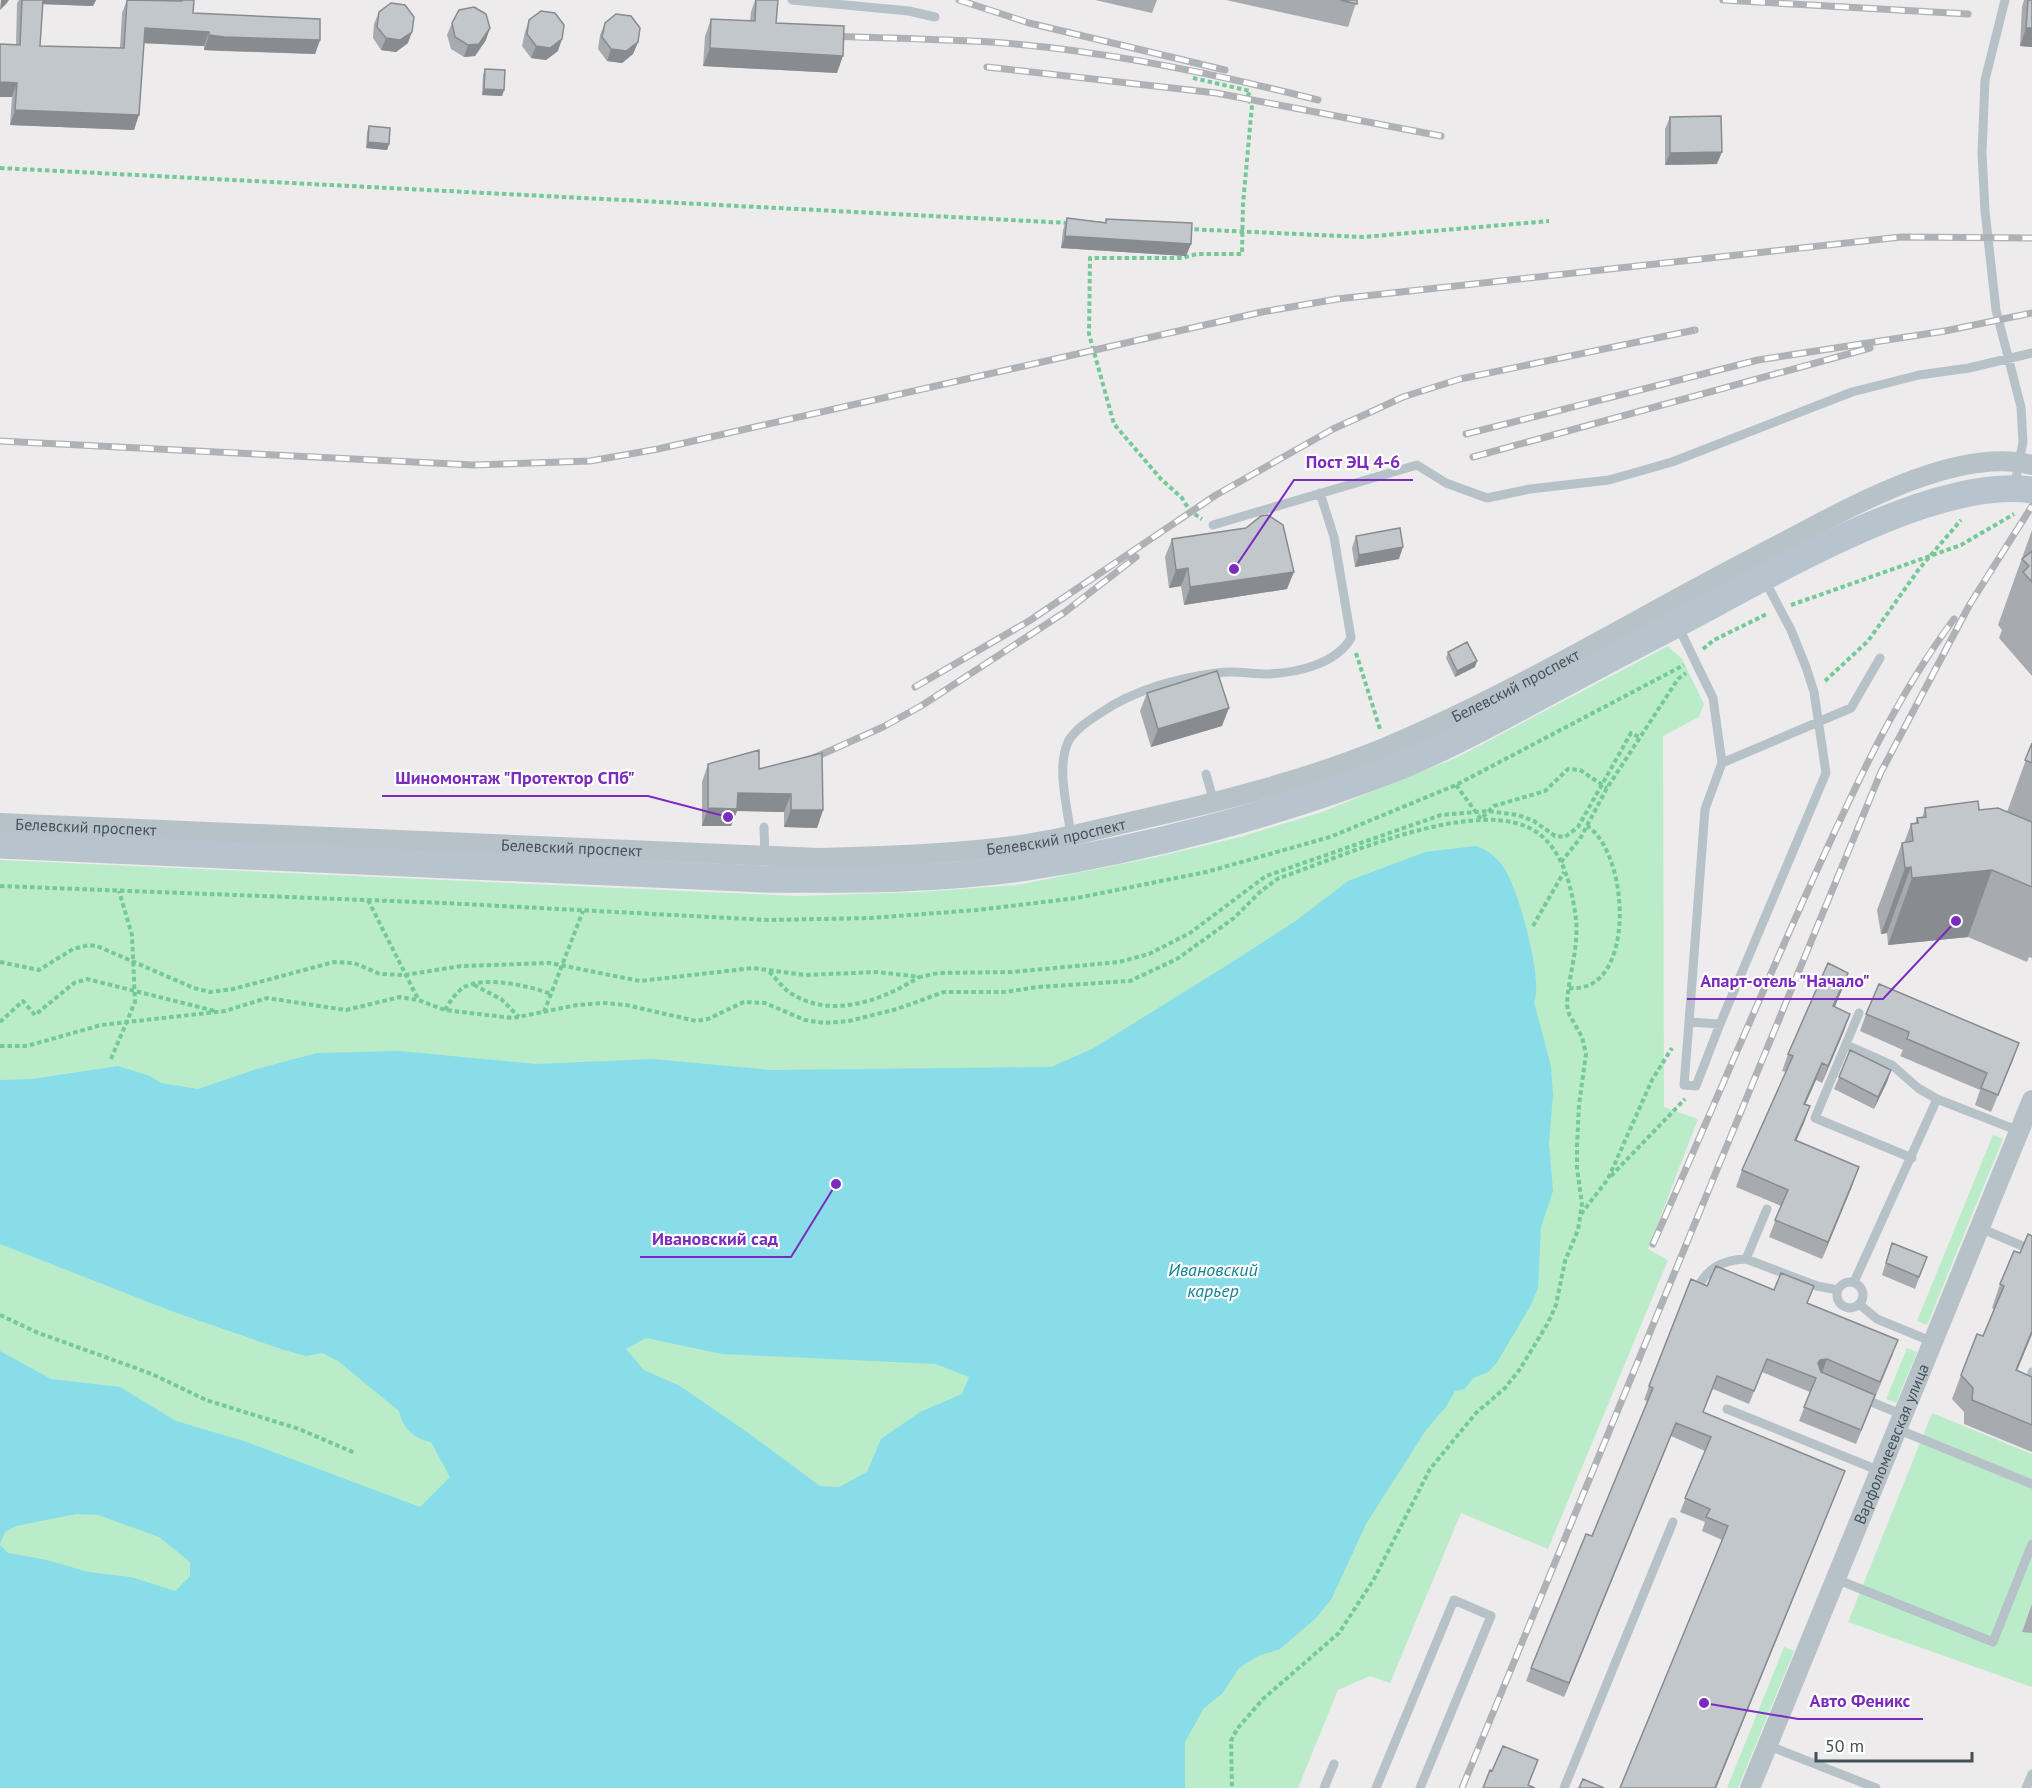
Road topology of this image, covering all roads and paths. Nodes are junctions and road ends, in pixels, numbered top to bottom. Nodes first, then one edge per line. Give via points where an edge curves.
1 (792, 0) edge
2 (2005, 0) edge
3 (935, 17) dead end
4 (1193, 78) dead end
5 (0, 168) edge
6 (1549, 221) dead end
7 (1077, 224) edge
8 (1184, 229) edge
9 (1243, 232) junction
10 (2032, 353) edge
11 (2008, 359) junction
12 (2026, 463) edge
13 (1320, 493) junction
14 (2022, 496) edge
15 (1968, 514) dead end
16 (1213, 525) joint
17 (1928, 559) junction
18 (1758, 568) junction
19 (1780, 609) junction
20 (1677, 624) junction
21 (1351, 638) junction
22 (1880, 658) dead end
23 (1696, 663) junction
24 (1814, 692) junction
25 (1818, 723) junction
26 (1639, 737) junction
27 (1388, 747) junction
28 (1722, 763) junction
29 (1206, 774) dead end
30 (1600, 784) junction
31 (1456, 785) dead end
32 (1607, 788) junction
33 (1488, 811) junction
34 (1477, 812) junction
35 (1217, 814) junction
36 (1481, 819) junction
37 (0, 823) edge
38 (1587, 826) junction
39 (764, 827) dead end
40 (0, 845) edge
41 (1073, 847) junction
42 (1561, 862) junction
43 (764, 868) junction
44 (1564, 871) junction
45 (119, 891) dead end
46 (368, 900) dead end
47 (583, 911) dead end
48 (1533, 926) dead end
49 (0, 962) edge
50 (135, 963) junction
51 (563, 964) junction
52 (768, 970) junction
53 (405, 975) junction
54 (920, 977) junction
55 (474, 984) junction
56 (1569, 988) junction
57 (136, 991) junction
58 (551, 994) junction
59 (418, 1000) junction
60 (445, 1010) junction
61 (225, 1011) junction
62 (544, 1012) junction
63 (1859, 1013) dead end
64 (519, 1017) junction
65 (129, 1021) junction
66 (0, 1022) edge
67 (1689, 1022) junction
68 (1720, 1024) junction
69 (1847, 1045) junction
70 (0, 1046) edge
71 (111, 1059) dead end
72 (1696, 1086) junction
73 (1937, 1099) junction
74 (2032, 1100) edge
75 (2019, 1131) junction
76 (1912, 1158) junction
77 (1608, 1179) junction
78 (1767, 1209) dead end
79 (1580, 1216) junction
80 (1980, 1228) junction
81 (2032, 1250) edge
82 (1746, 1259) junction
83 (1854, 1282) junction
84 (1838, 1290) junction
85 (1696, 1291) edge
86 (1859, 1304) junction
87 (0, 1315) edge
88 (1933, 1342) junction
89 (1857, 1395) edge
90 (1727, 1409) dead end
91 (1900, 1422) junction
92 (356, 1453) dead end
93 (1880, 1471) junction
94 (2032, 1484) edge
95 (1673, 1522) dead end
96 (2032, 1544) edge
97 (1836, 1579) junction
98 (1767, 1745) junction
99 (1334, 1764) dead end
100 (2032, 1774) edge
101 (1232, 1788) edge
102 (1324, 1788) edge
103 (1376, 1788) edge
104 (1420, 1788) edge
105 (1564, 1788) edge
106 (1750, 1788) edge
107 (1876, 1788) edge
108 (2026, 1788) edge

1 - 3 lane
2 - 11 lane via 1985,80 1982,153 1989,262
4 - 9 path via 1250,91
5 - 7 path
6 - 9 path via 1363,237
8 - 9 path
9 - 16 path via 1242,254 1090,258 1089,266 1089,334 1114,424 1190,511
10 - 11 lane
11 - 12 lane via 2021,407
11 - 13 lane via 1852,392 1672,462 1609,480 1487,498 1446,483 1417,465
12 - 14 lane
12 - 18 street, Белевский проспект via 1983,462 1916,480 1852,508
13 - 16 lane
13 - 21 lane via 1334,537
14 - 17 path via 1960,545
14 - 18 street, Белевский проспект via 1988,489 1944,499
15 - 17 path
17 - 19 path
17 - 24 path via 1868,641
18 - 19 lane
18 - 20 street, Белевский проспект
18 - 27 street, Белевский проспект
19 - 23 path via 1714,640
19 - 24 lane
20 - 23 lane
20 - 35 street, Белевский проспект via 1489,724 1397,767
21 - 27 path
21 - 41 lane via 1346,648 1326,663 1270,674 1219,672 1161,686 1120,700 1082,725 1068,742 1063,765
22 - 25 lane via 1851,708
23 - 26 path via 1677,679
23 - 28 lane via 1713,698
24 - 25 lane
25 - 28 lane
25 - 68 lane via 1826,773
26 - 30 path via 1631,733
26 - 32 path
27 - 35 street, Белевский проспект
28 - 67 lane via 1705,809
29 - 35 lane
30 - 32 path
30 - 33 path via 1580,770 1568,769 1545,791
30 - 33 path via 1578,827 1565,837 1555,836 1526,817
31 - 34 path
32 - 38 path
33 - 34 path
33 - 36 path
34 - 36 path
34 - 54 path via 1441,815 1266,876 1190,933 1169,946 1132,959
35 - 41 street, Белевский проспект
36 - 42 path via 1521,824 1538,833
36 - 62 path via 1428,827 1279,878 1208,937 1177,958 1130,981 1006,992 944,992 874,1016 824,1023 805,1020 765,1003 744,1002 696,1021 604,1003
37 - 43 street, Белевский проспект
38 - 42 path
38 - 56 path via 1594,830 1610,857 1617,882 1621,928 1605,972 1587,987
39 - 43 lane
40 - 43 street, Белевский проспект
41 - 43 street, Белевский проспект via 1024,867 949,874 845,880
42 - 44 path
44 - 48 path
44 - 56 path via 1577,940
45 - 50 path via 132,935
46 - 53 path
47 - 51 path
49 - 50 path via 39,970 73,949 89,945
50 - 53 path via 210,992 334,962 354,963 380,974
50 - 57 path
51 - 52 path via 640,981 753,968
51 - 53 path via 461,966
51 - 58 path
52 - 54 path via 805,975 877,972
52 - 54 path via 788,991 802,998 848,1005 868,1003
53 - 59 path
55 - 58 path via 528,985
55 - 60 path via 463,988
55 - 64 path via 501,999
56 - 79 path via 1569,1014 1586,1054 1577,1146
57 - 61 path
57 - 65 path
57 - 66 path via 80,980 35,1015 23,1001
58 - 62 path
59 - 60 path
59 - 61 path via 400,998 346,1010 267,998
60 - 64 path
61 - 65 path
62 - 64 path
63 - 69 lane
65 - 70 path via 74,1031 27,1046
65 - 71 path
67 - 68 lane
67 - 72 lane via 1684,1085
67 - 77 path via 1652,1080
68 - 72 lane
69 - 73 lane via 1892,1065
69 - 76 lane via 1815,1118
72 - 77 path
73 - 75 lane
73 - 76 lane
74 - 75 street, Варфоломеевская улица
75 - 80 street, Варфоломеевская улица
76 - 83 lane
77 - 79 path
78 - 82 lane
79 - 101 path via 1548,1323 1505,1388 1476,1413 1430,1469 1374,1579 1339,1633 1263,1699 1237,1728 1231,1741
80 - 81 lane
80 - 88 street, Варфоломеевская улица
82 - 84 lane
82 - 85 lane via 1707,1270
83 - 84 lane via 1844,1283
83 - 86 lane via 1862,1289
84 - 86 lane via 1838,1300 1845,1307
86 - 88 lane via 1877,1319
87 - 92 path via 152,1374 206,1400 299,1429
88 - 91 street, Варфоломеевская улица
89 - 91 lane
90 - 93 lane
91 - 93 street, Варфоломеевская улица
91 - 94 lane
93 - 97 street, Варфоломеевская улица
95 - 105 lane
96 - 97 lane via 1993,1642
97 - 98 street, Варфоломеевская улица
98 - 106 street, Варфоломеевская улица
98 - 107 lane
99 - 102 lane
100 - 108 lane
103 - 104 lane via 1454,1600 1491,1616

